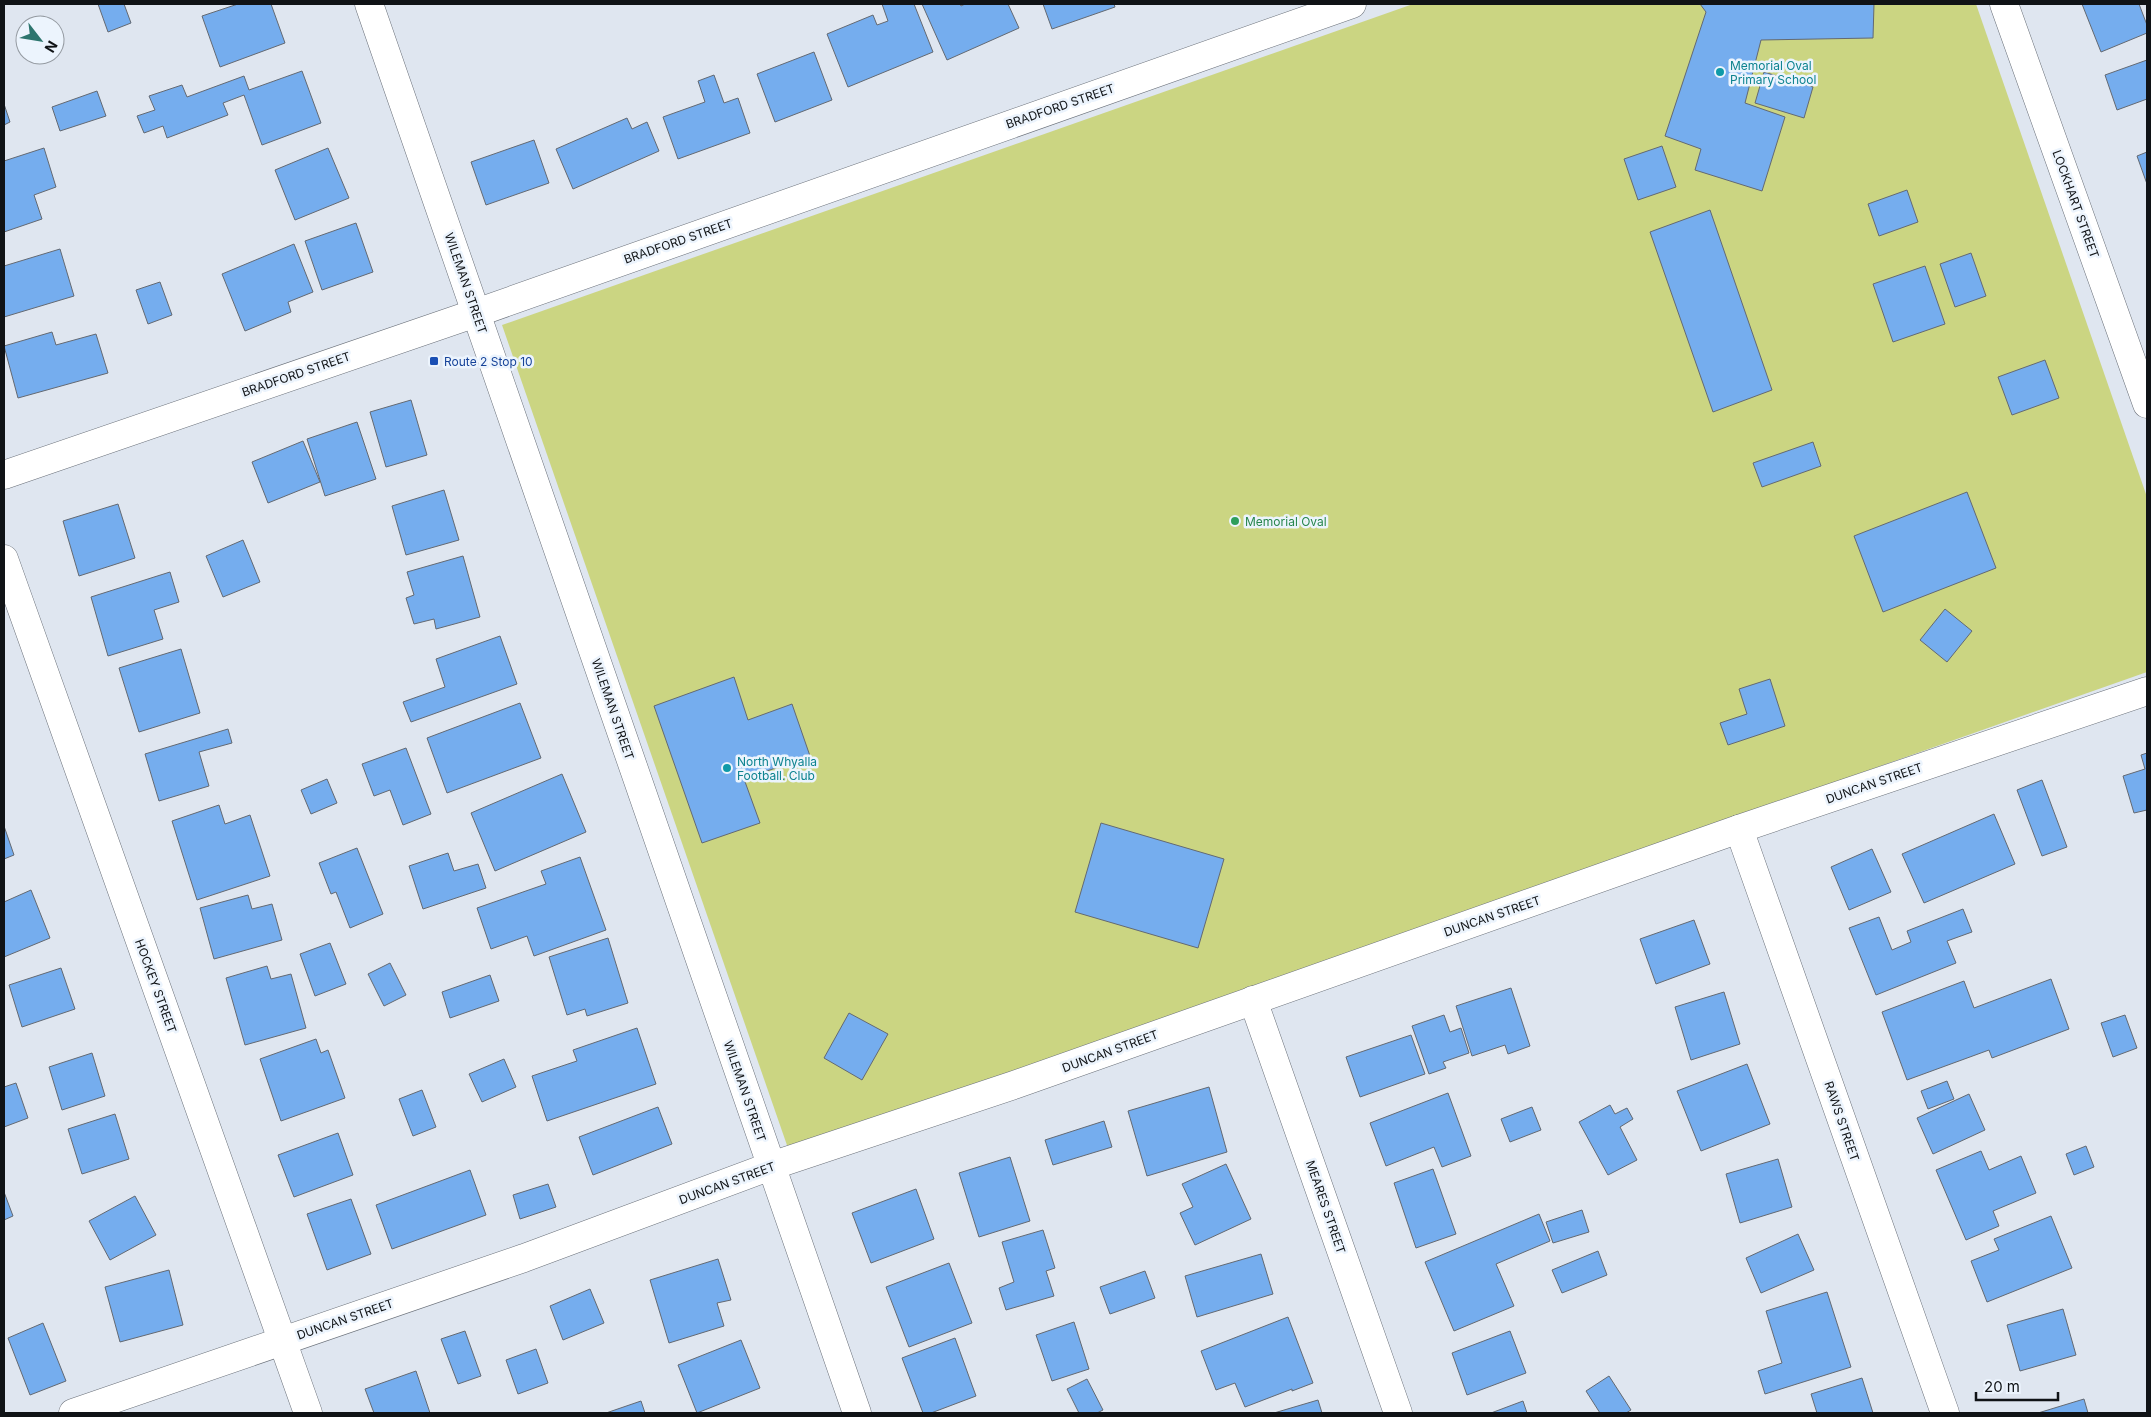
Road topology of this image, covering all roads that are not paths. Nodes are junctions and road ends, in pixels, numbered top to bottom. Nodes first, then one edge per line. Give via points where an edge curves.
1 (369, 4) edge
2 (1352, 4) edge
3 (2004, 4) edge
4 (476, 312) junction
5 (2147, 404) edge
6 (4, 475) edge
7 (4, 560) edge
8 (2147, 692) edge
9 (1739, 829) junction
10 (1253, 1000) junction
11 (771, 1166) junction
12 (282, 1340) junction
13 (73, 1413) edge
14 (308, 1413) edge
15 (857, 1413) edge
16 (1398, 1413) edge
17 (1945, 1413) edge

1 - 4 street, WILEMAN STREET
2 - 4 street, BRADFORD STREET
3 - 5 street, LOCKHART STREET
4 - 6 street, BRADFORD STREET
4 - 11 street, WILEMAN STREET
7 - 12 street, HOCKEY STREET
8 - 9 street, DUNCAN STREET
9 - 10 street, DUNCAN STREET
9 - 17 street, RAWS STREET
10 - 11 street, DUNCAN STREET via 1014,1085
10 - 16 street, MEARES STREET
11 - 12 street, DUNCAN STREET via 524,1258
11 - 15 street, WILEMAN STREET
12 - 13 street, DUNCAN STREET
12 - 14 street, HOCKEY STREET

